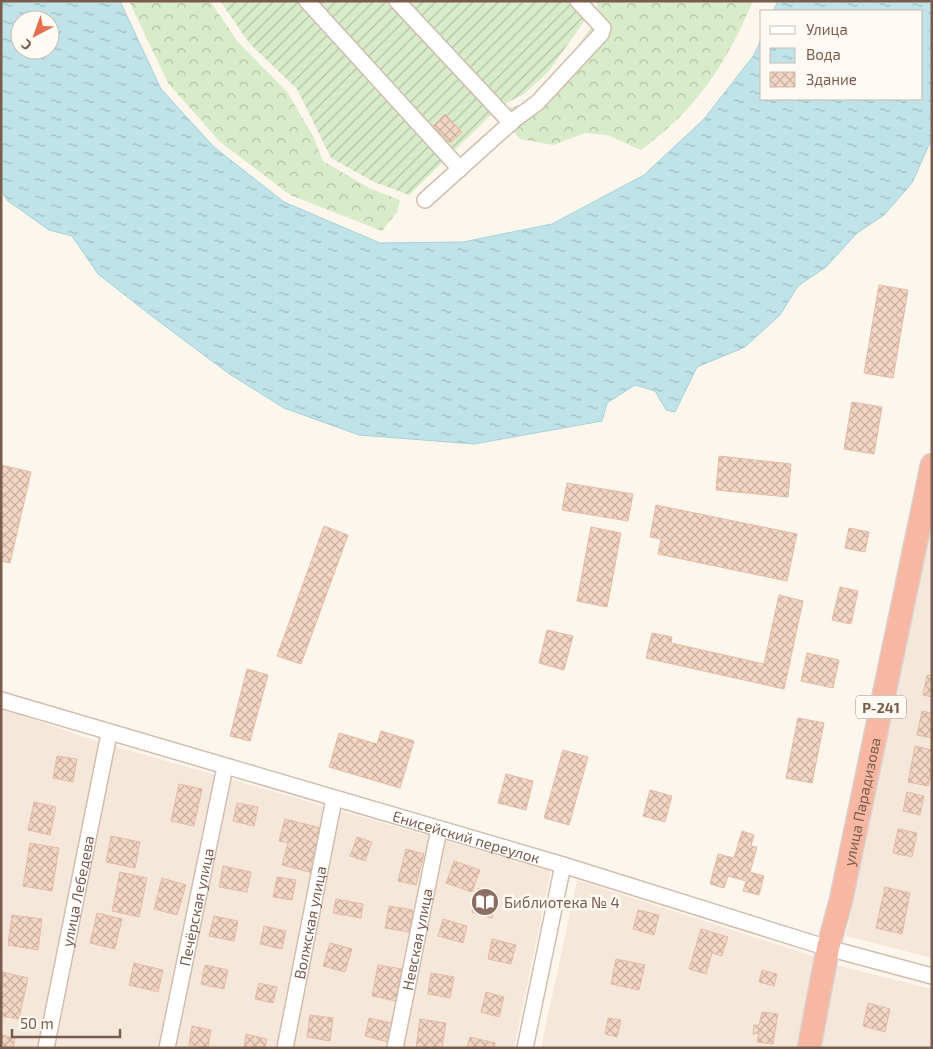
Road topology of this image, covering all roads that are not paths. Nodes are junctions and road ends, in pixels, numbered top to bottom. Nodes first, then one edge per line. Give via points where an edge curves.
1 (307, 1) edge
2 (397, 1) edge
3 (578, 1) edge
4 (510, 123) junction
5 (460, 170) junction
6 (425, 200) dead end
7 (932, 465) edge
8 (1, 700) edge
9 (110, 734) junction
10 (225, 767) junction
11 (334, 799) junction
12 (439, 829) junction
13 (563, 865) junction
14 (828, 948) junction
15 (932, 976) edge
16 (46, 1048) edge
17 (168, 1048) edge
18 (285, 1048) edge
19 (395, 1048) edge
20 (525, 1048) edge
21 (809, 1048) edge

1 - 5 street
2 - 4 street
3 - 4 street via 603,28 601,34 537,103
4 - 5 street
5 - 6 street
7 - 14 highway, улица Парадизова / Р-241 via 843,891
8 - 9 street, Енисейский переулок
9 - 10 street, Енисейский переулок
9 - 16 street, улица Лебедева
10 - 11 street, Енисейский переулок
10 - 17 street, Печёрская улица
11 - 12 street, Енисейский переулок
11 - 18 street, Волжская улица
12 - 13 street, Енисейский переулок
12 - 19 street, Невская улица
13 - 14 street, Енисейский переулок
13 - 20 street
14 - 15 street, Енисейский переулок
14 - 21 highway, улица Парадизова / Р-241

